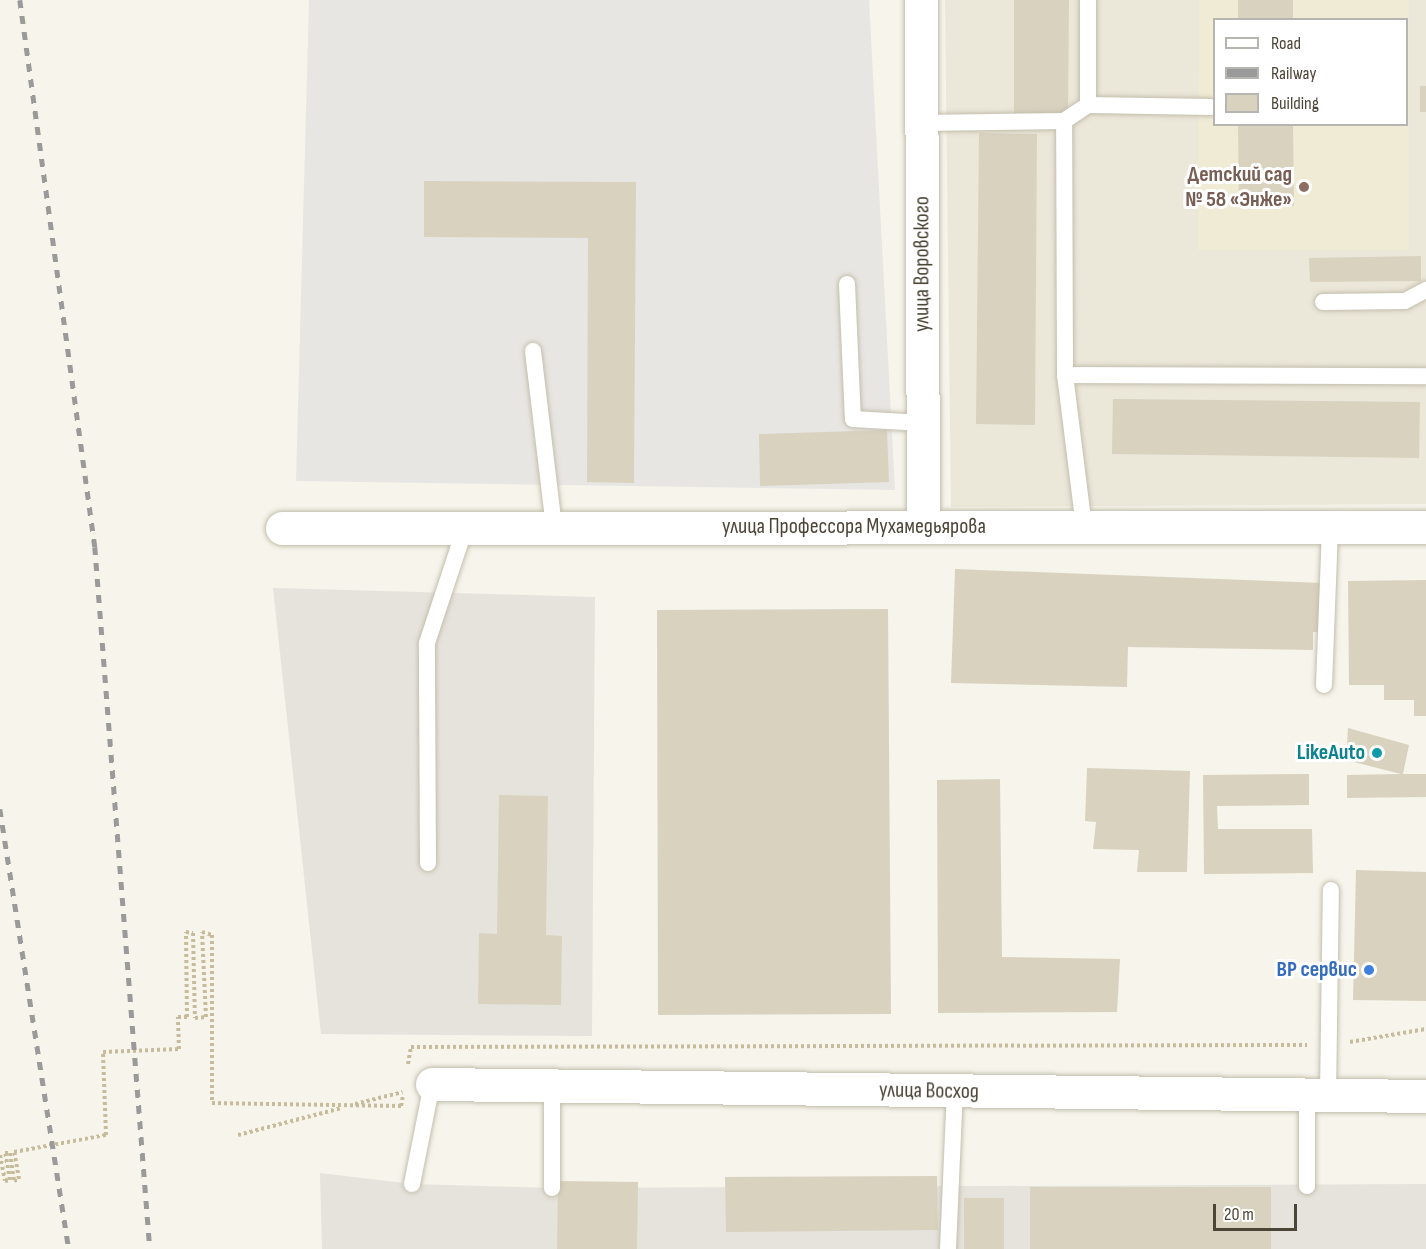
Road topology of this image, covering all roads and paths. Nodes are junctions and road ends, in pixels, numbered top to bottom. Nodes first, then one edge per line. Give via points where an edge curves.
1 (921, 0) edge
2 (1088, 0) edge
3 (1088, 105) junction
4 (1211, 107) dead end
5 (1064, 122) junction
6 (921, 123) junction
7 (847, 284) dead end
8 (1426, 290) edge
9 (1323, 302) dead end
10 (533, 351) dead end
11 (1065, 375) junction
12 (1426, 376) edge
13 (923, 423) junction
14 (1330, 526) junction
15 (923, 527) junction
16 (1084, 527) junction
17 (1426, 527) edge
18 (282, 528) dead end
19 (465, 528) junction
20 (554, 528) junction
21 (1324, 685) dead end
22 (428, 863) dead end
23 (1331, 890) dead end
24 (1426, 1029) edge
25 (1331, 1045) junction
26 (414, 1079) junction
27 (552, 1085) junction
28 (956, 1091) junction
29 (1317, 1096) junction
30 (1426, 1096) edge
31 (238, 1135) dead end
32 (0, 1155) edge
33 (412, 1184) dead end
34 (1307, 1186) dead end
35 (552, 1188) dead end
36 (948, 1249) edge

1 - 6 street, улица Воровского
2 - 3 lane
3 - 4 lane
3 - 5 lane
5 - 6 lane
5 - 11 lane
6 - 13 street, улица Воровского
7 - 13 lane via 853,419
8 - 9 lane via 1405,301
10 - 20 lane
11 - 12 lane
11 - 16 lane
13 - 15 street, улица Воровского
14 - 16 street, улица Профессора Мухамедьярова
14 - 17 street, улица Профессора Мухамедьярова
14 - 21 lane
15 - 16 street, улица Профессора Мухамедьярова
15 - 20 street, улица Профессора Мухамедьярова
18 - 19 street, улица Профессора Мухамедьярова
19 - 20 street, улица Профессора Мухамедьярова
19 - 22 lane via 427,643
23 - 25 lane
24 - 25 path
25 - 26 path via 411,1047
25 - 29 lane
26 - 27 street, улица Восход
26 - 31 path
26 - 32 path via 401,1106 212,1103 212,934 202,932 206,1017 195,1018 193,933 186,932 187,1017 178,1017 179,1049 103,1052 106,1135 14,1152 19,1179 14,1181 10,1153 5,1153 10,1180 5,1181
26 - 33 lane
27 - 28 street, улица Восход
27 - 35 lane
28 - 29 street, улица Восход
28 - 36 lane
29 - 30 street, улица Восход
29 - 34 lane

